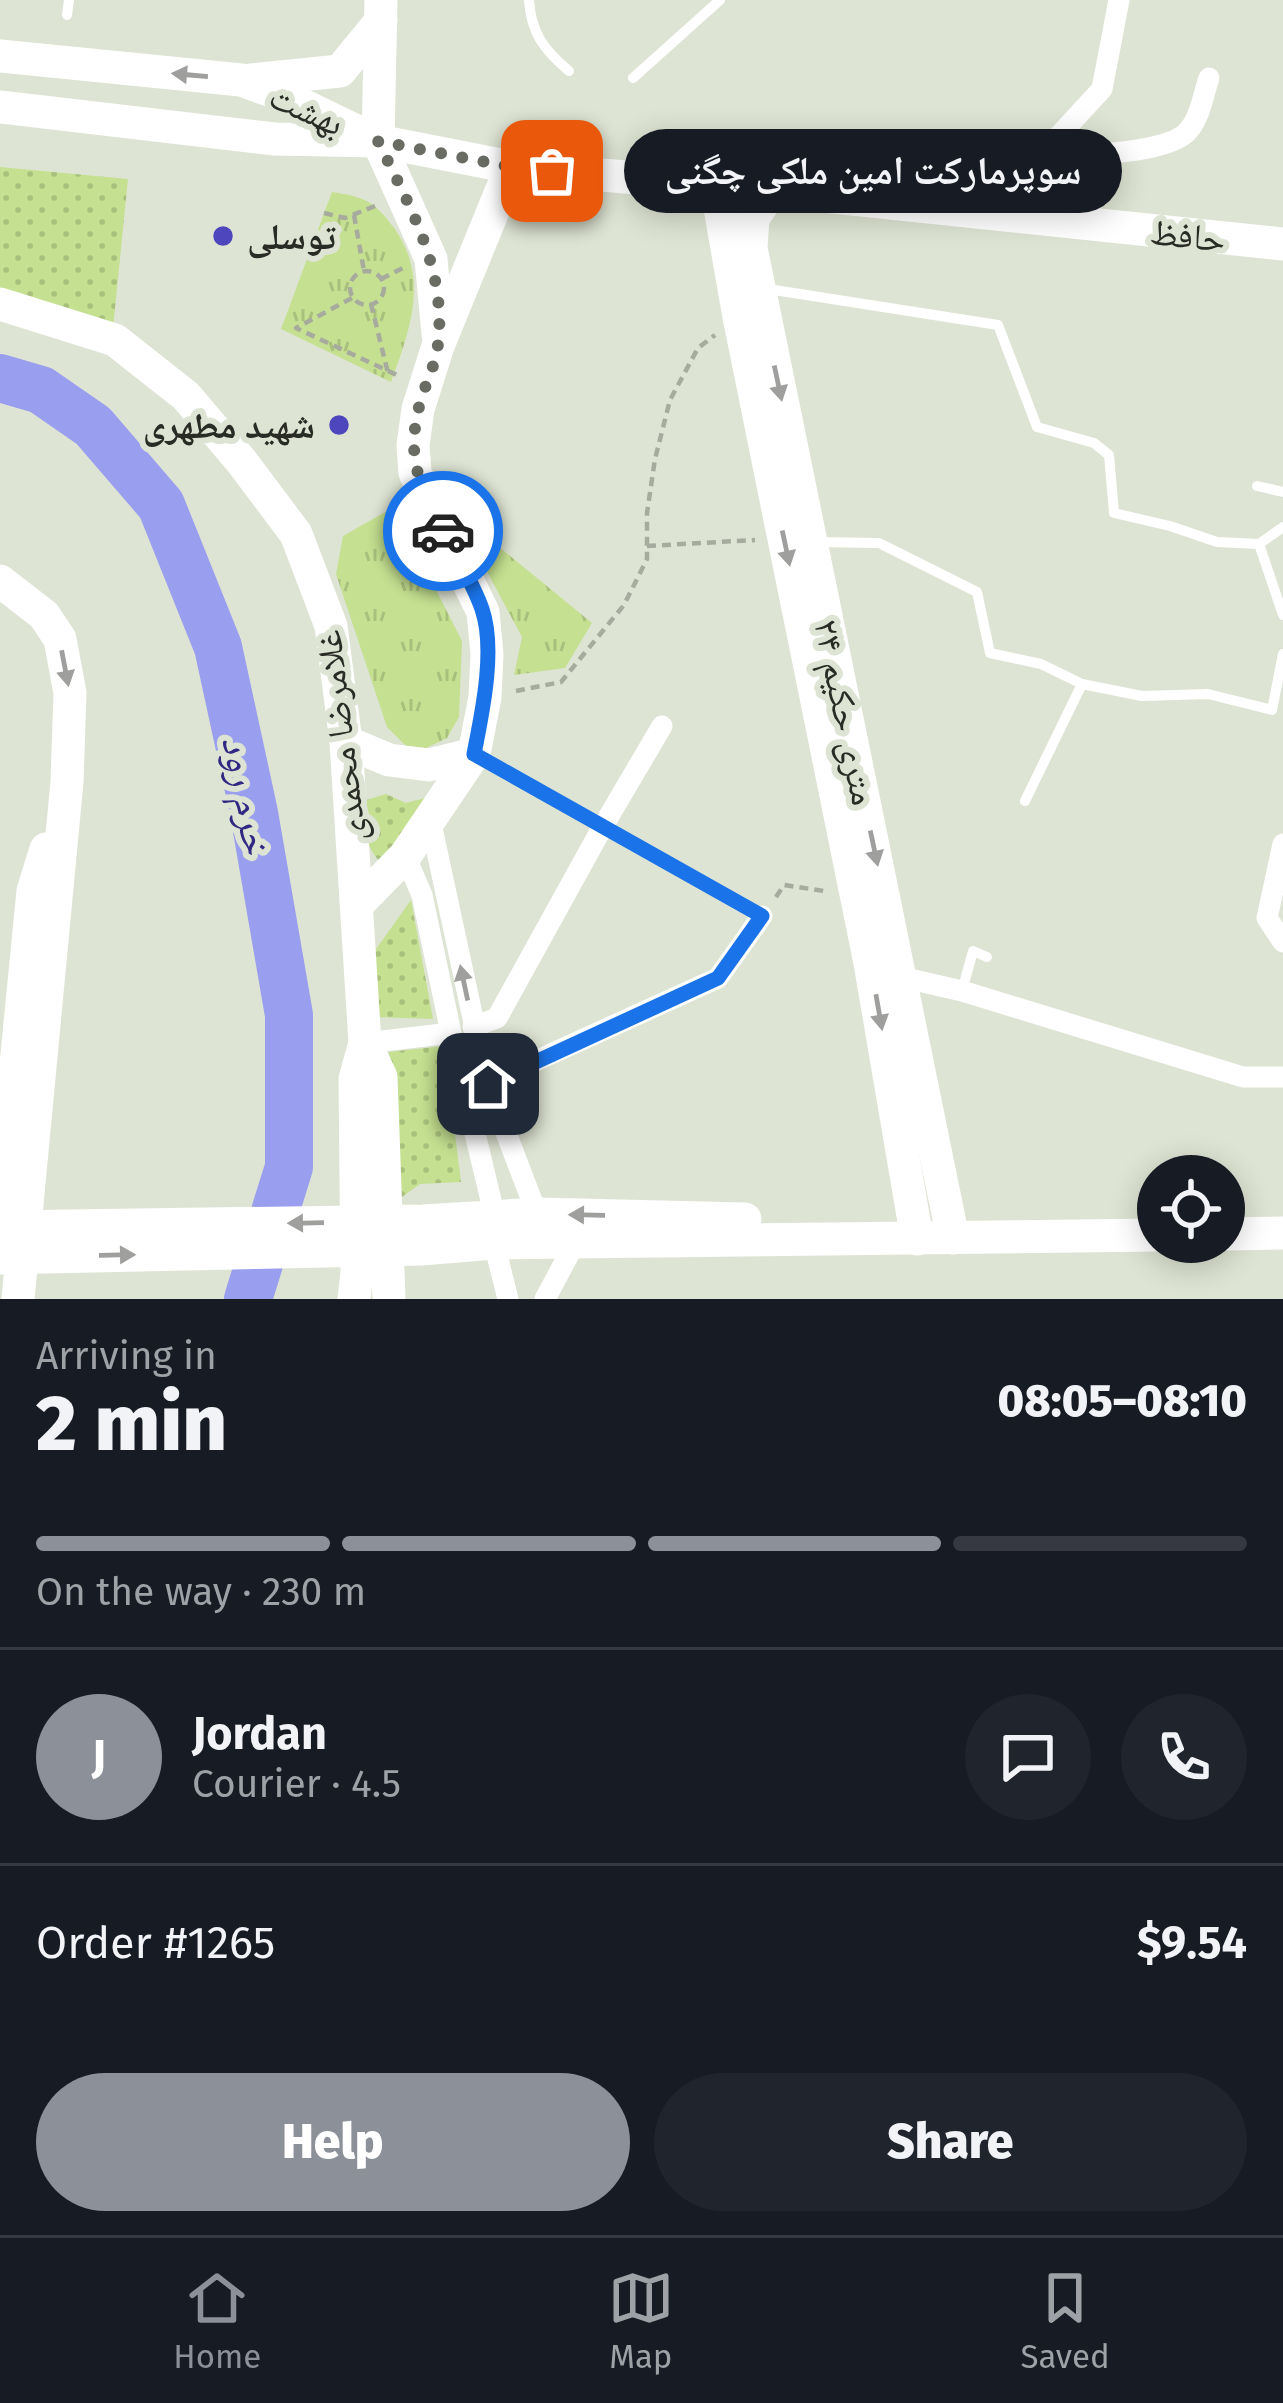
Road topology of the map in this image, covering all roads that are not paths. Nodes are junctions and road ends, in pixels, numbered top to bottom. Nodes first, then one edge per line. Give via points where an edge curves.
1 (69, 0) edge
2 (529, 0) edge
3 (720, 0) edge
4 (1119, 0) edge
5 (381, 10) edge
6 (68, 15) dead end
7 (0, 56) edge
8 (568, 70) dead end
9 (633, 77) dead end
10 (1209, 78) dead end
11 (241, 80) junction
12 (0, 107) edge
13 (378, 141) junction
14 (511, 167) junction
15 (716, 185) junction
16 (772, 191) junction
17 (1283, 244) edge
18 (759, 288) junction
19 (0, 304) edge
20 (438, 346) junction
21 (1257, 486) dead end
22 (1283, 492) edge
23 (1283, 527) edge
24 (797, 540) junction
25 (1259, 544) junction
26 (0, 581) edge
27 (1283, 615) edge
28 (1283, 654) edge
29 (1082, 685) junction
30 (662, 726) dead end
31 (346, 742) junction
32 (474, 754) junction
33 (67, 782) junction
34 (1025, 801) dead end
35 (430, 819) junction
36 (602, 828) junction
37 (1283, 844) edge
38 (405, 856) junction
39 (358, 904) junction
40 (762, 916) joint
41 (1283, 942) edge
42 (987, 957) dead end
43 (901, 977) junction
44 (962, 991) junction
45 (462, 1030) junction
46 (365, 1043) junction
47 (1283, 1077) edge
48 (488, 1084) junction
49 (537, 1214) junction
50 (0, 1227) edge
51 (495, 1230) junction
52 (917, 1231) junction
53 (1283, 1233) edge
54 (1245, 1234) edge
55 (422, 1235) junction
56 (1137, 1235) edge
57 (953, 1238) junction
58 (575, 1243) junction
59 (0, 1258) edge
60 (18, 1299) edge
61 (354, 1299) edge
62 (388, 1299) edge
63 (508, 1299) edge
64 (545, 1299) edge

1 - 6 lane
2 - 8 lane via 534,33
3 - 9 lane
4 - 10 street via 1102,89 1062,149 1146,149 1185,135
5 - 11 main road via 340,71
5 - 13 main road
11 -> 7 main road, بهشت
11 - 13 main road, بهشت
12 - 13 main road, بهشت via 275,140
13 - 14 main road, حافظ
13 - 20 main road via 431,259
14 - 15 main road, حافظ
14 - 20 main road
15 - 16 main road, حافظ
15 - 24 main road, ۲۴ متری حکیم via 739,317
16 - 17 main road, حافظ
16 - 18 main road, ۲۴ متری حکیم via 753,218
18 -> 24 main road, ۲۴ متری حکیم
18 - 25 lane via 998,325 1037,427 1094,442 1109,455 1114,513 1217,542
19 - 31 main road, غلامرضا محمدی via 115,340 186,396 242,462 296,534 331,626
20 - 32 main road via 413,446 416,472 483,612 485,697
21 - 22 lane
23 - 25 lane
24 - 29 lane via 879,543 977,592 990,653 1041,664
24 -> 43 main road, ۲۴ متری حکیم
24 -> 52 main road, ۲۴ متری حکیم
25 - 27 lane
26 -> 33 main road via 44,615 59,639 70,693
28 - 29 lane via 1272,710 1208,694 1142,696
29 - 34 lane
30 - 36 street
31 - 32 main road via 429,765
31 - 39 main road, غلامرضا محمدی
32 - 35 main road
32 - 36 lane
33 - 50 main road via 33,891
33 - 60 main road
35 - 38 main road
45 -> 35 street
36 - 40 lane
36 - 45 street via 497,1018
37 - 41 street via 1267,918
38 - 39 main road
38 - 45 street
39 - 46 main road, غلامرضا محمدی
40 - 48 street via 718,978
42 - 44 lane via 973,951
43 - 44 street
43 - 57 main road, ۲۴ متری حکیم
44 - 47 street via 1243,1077
45 - 46 street
45 - 48 street
45 - 51 street
46 - 61 main road, غلامرضا محمدی via 355,1078
46 - 62 main road, غلامرضا محمدی via 381,1077
48 - 49 street
49 - 51 main road
52 -> 49 main road
55 -> 50 main road
51 - 55 main road
51 - 58 main road
51 - 63 street
52 - 57 main road
52 - 58 main road
53 - 54 main road
59 -> 55 main road
56 - 57 main road
58 - 64 street

